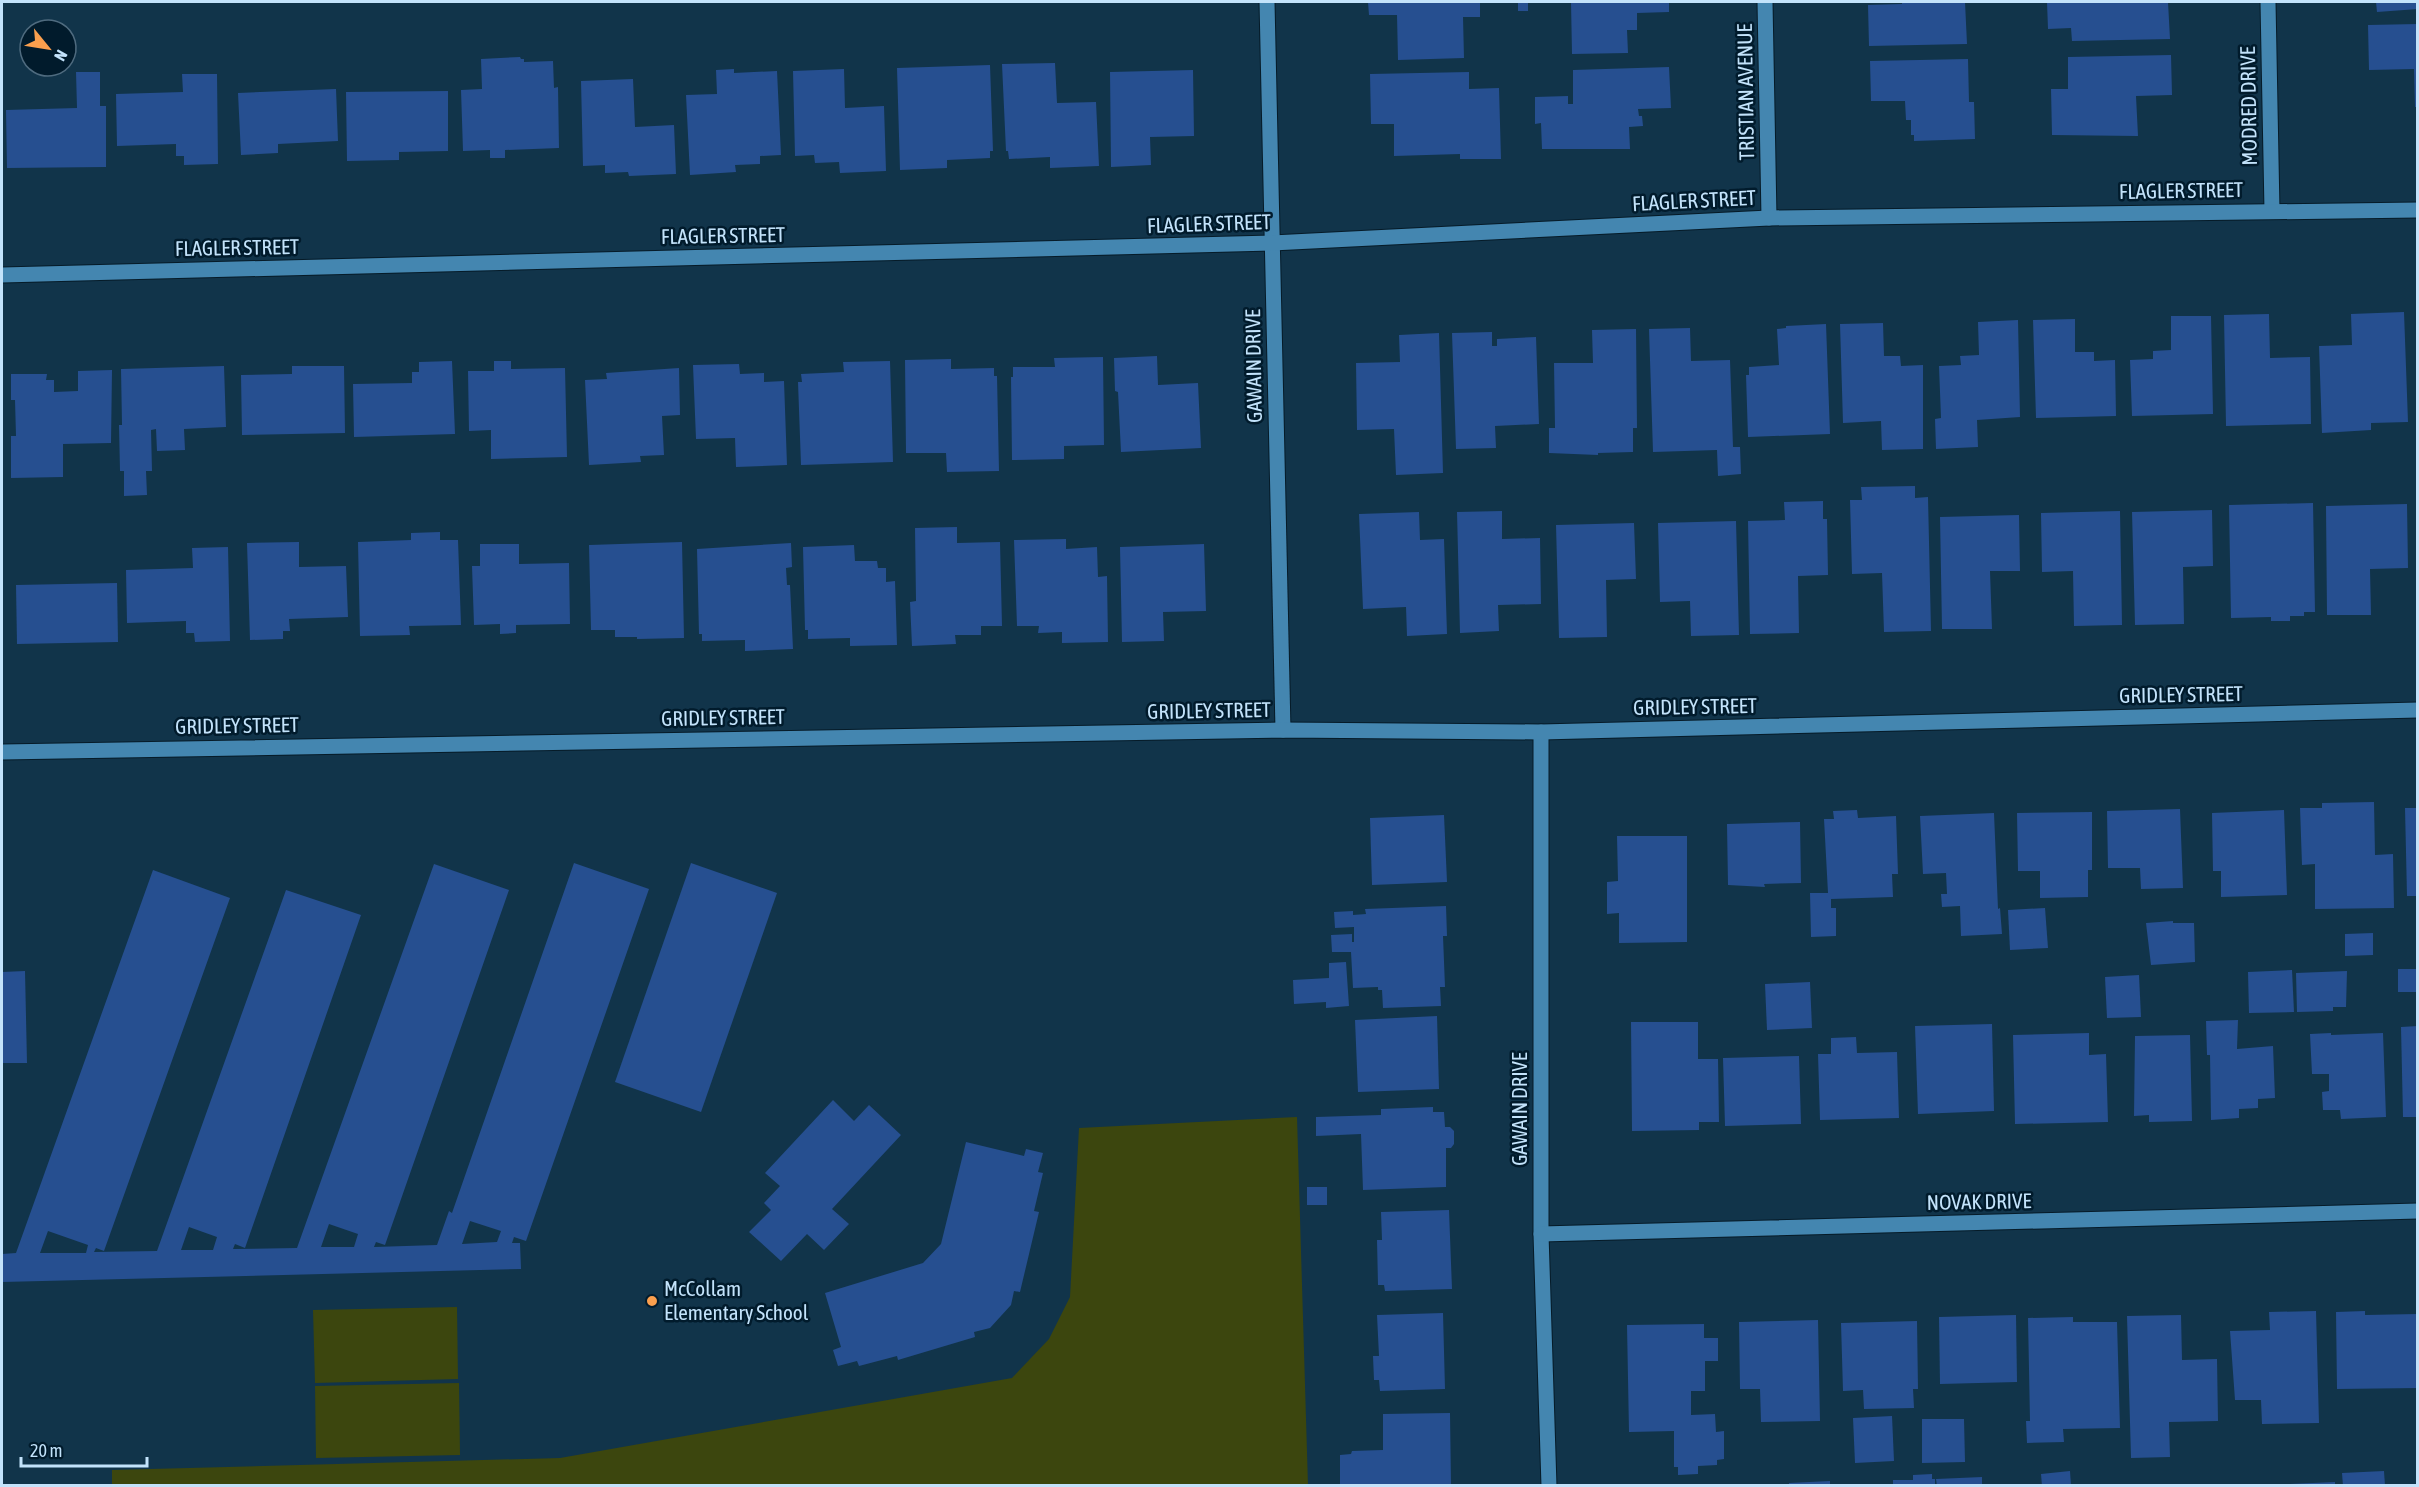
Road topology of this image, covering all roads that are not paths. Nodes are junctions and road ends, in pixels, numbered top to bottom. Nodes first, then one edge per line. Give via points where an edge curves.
1 (1267, 2) edge
2 (1765, 2) edge
3 (2268, 2) edge
4 (2418, 210) edge
5 (2272, 211) junction
6 (1769, 218) junction
7 (1272, 243) junction
8 (2, 275) edge
9 (2418, 710) edge
10 (1283, 730) junction
11 (1541, 732) junction
12 (2, 752) edge
13 (2418, 1211) edge
14 (1541, 1234) junction
15 (1549, 1485) edge

1 - 7 street, GAWAIN DRIVE
2 - 6 street, TRISTIAN AVENUE
3 - 5 street, MODRED DRIVE
4 - 5 street, FLAGLER STREET
5 - 6 street, FLAGLER STREET
6 - 7 street, FLAGLER STREET
7 - 8 street, FLAGLER STREET
7 - 10 street, GAWAIN DRIVE
9 - 11 street, GRIDLEY STREET
10 - 11 street, GRIDLEY STREET
10 - 12 street, GRIDLEY STREET
11 - 14 street, GAWAIN DRIVE
13 - 14 street, NOVAK DRIVE
14 - 15 street, GAWAIN DRIVE

